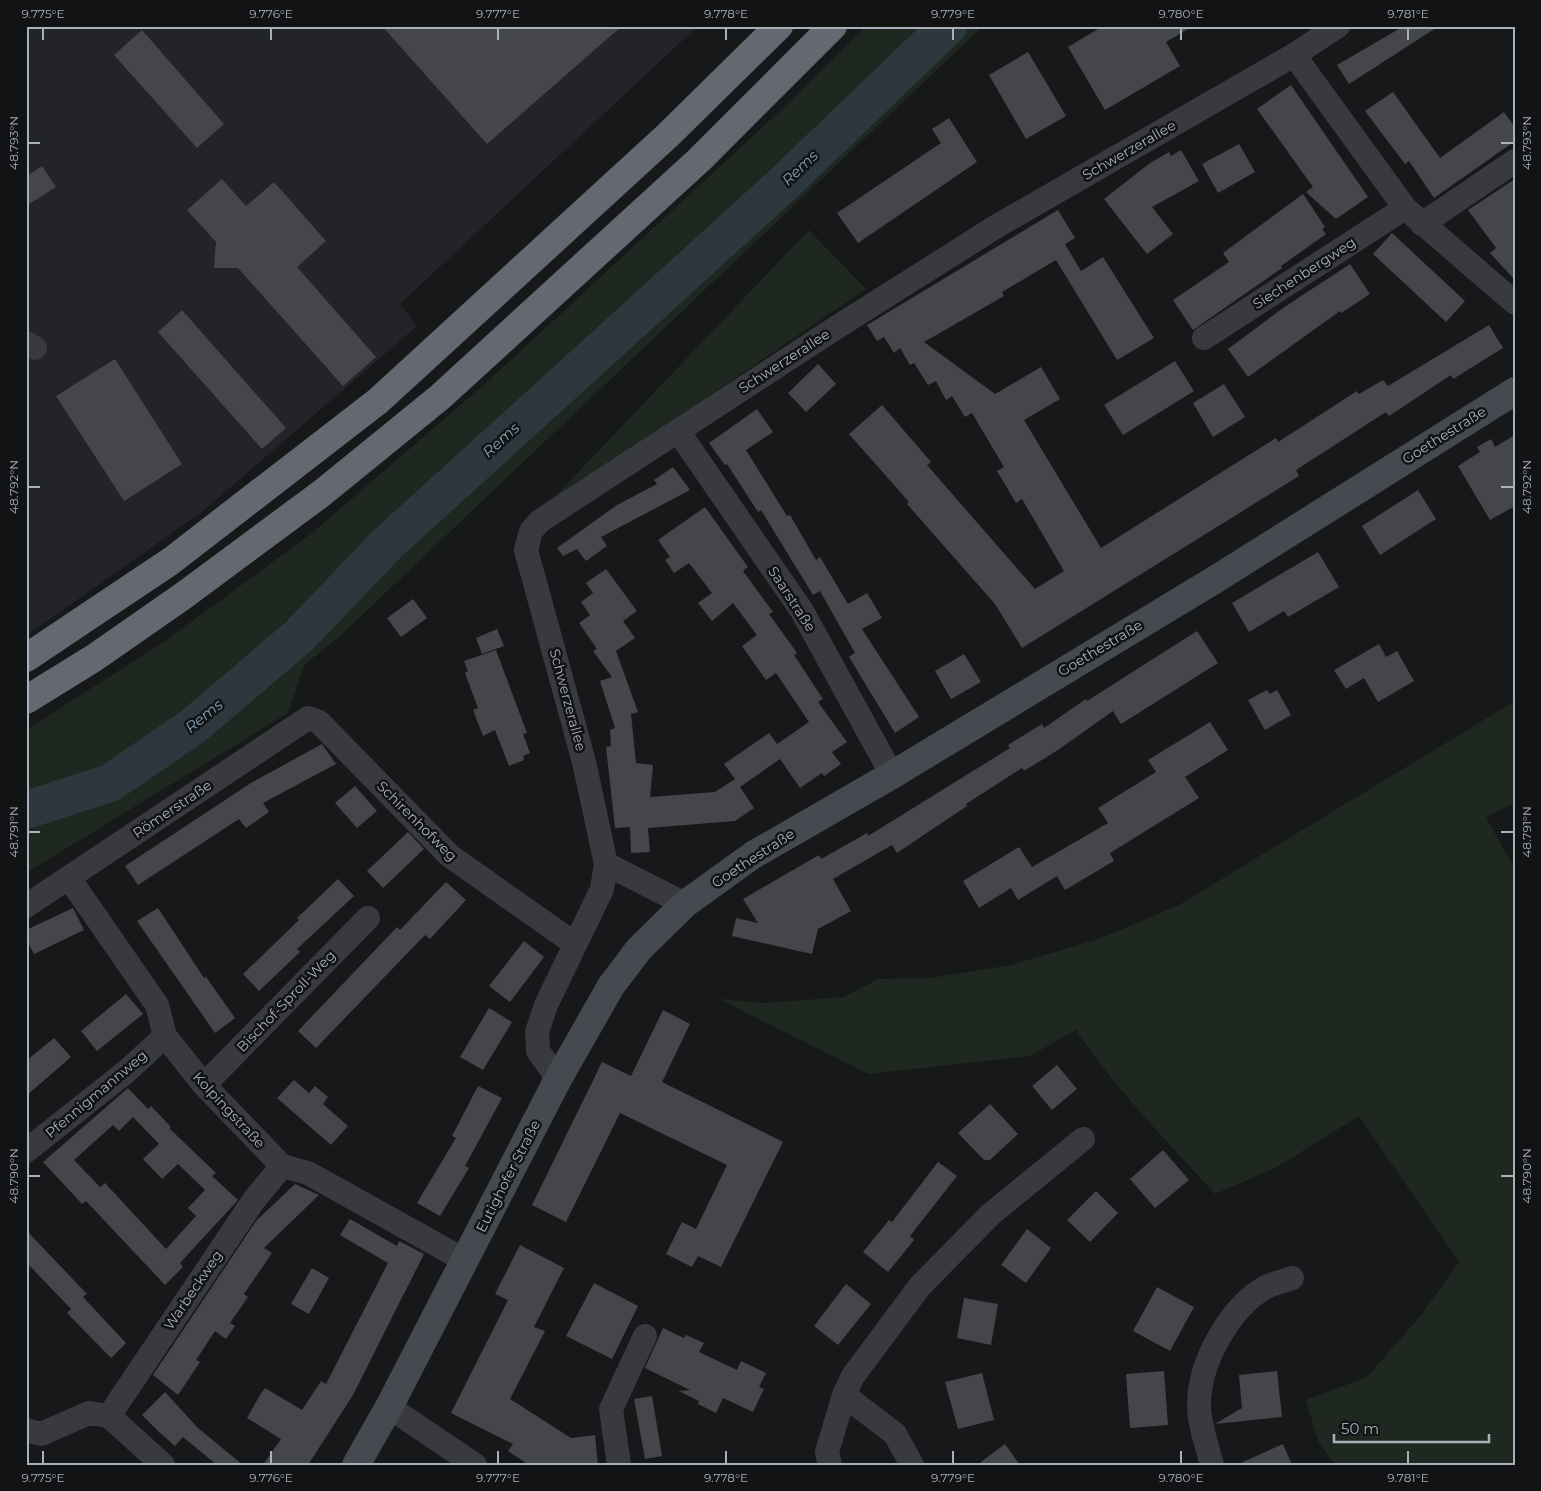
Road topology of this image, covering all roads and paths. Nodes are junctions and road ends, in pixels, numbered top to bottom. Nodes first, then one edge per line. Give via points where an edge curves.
1 (780, 26) edge
2 (833, 26) edge
3 (1323, 30) edge
4 (1294, 55) junction
5 (1515, 160) edge
6 (1404, 208) junction
7 (1422, 224) junction
8 (1515, 303) edge
9 (1204, 338) dead end
10 (1515, 391) edge
11 (678, 431) junction
12 (26, 658) edge
13 (26, 700) edge
14 (319, 722) joint
15 (892, 775) junction
16 (606, 864) junction
17 (69, 878) junction
18 (684, 904) junction
19 (26, 906) edge
20 (368, 918) dead end
21 (575, 944) junction
22 (165, 1036) junction
23 (558, 1079) junction
24 (204, 1084) junction
25 (1084, 1139) dead end
26 (26, 1151) edge
27 (282, 1166) junction
28 (466, 1260) junction
29 (1292, 1278) dead end
30 (645, 1336) dead end
31 (844, 1395) junction
32 (389, 1407) junction
33 (109, 1416) junction
34 (26, 1430) edge
35 (162, 1465) edge
36 (356, 1465) edge
37 (475, 1465) edge
38 (619, 1465) edge
39 (830, 1465) edge
40 (912, 1465) edge
41 (1212, 1465) edge

1 - 12 highway via 667,136 378,401 171,561
2 - 13 highway via 699,160 440,398 315,498 184,596
3 - 4 street, Schwerzerallee
4 - 6 street
4 - 11 street, Schwerzerallee via 997,226
5 - 7 street
6 - 7 street
6 - 9 street, Siechenbergweg
7 - 8 street
10 - 15 street, Goethestraße via 1216,579
11 - 15 street, Saarstraße via 802,611
11 - 16 street, Schwerzerallee via 540,521 531,532 526,550 584,762
14 - 17 street, Römerstraße via 308,718 298,724
14 - 21 street, Schirenhofweg via 450,856
15 - 18 street, Goethestraße via 753,855
16 - 18 street
16 - 21 street, Schwerzerallee via 602,889
17 - 19 street, Römerstraße
17 - 22 street, Kolpingstraße via 157,1005
18 - 23 street, Eutighofer Straße via 639,949 611,986
20 - 24 street, Bischof-Sproll-Weg
21 - 23 street, Schwerzerallee via 537,1032 538,1051
22 - 24 street, Kolpingstraße
22 - 26 street, Pfennigmannweg via 127,1071
23 - 28 street, Eutighofer Straße
24 - 27 street, Kolpingstraße
25 - 31 street via 991,1214 920,1286 853,1376
27 - 28 street via 308,1173
27 - 33 street, Warbeckweg via 254,1200
28 - 32 street, Eutighofer Straße
29 - 41 street via 1267,1286 1241,1306 1209,1354 1200,1387 1199,1406
30 - 38 street via 611,1409
31 - 39 street via 828,1452
31 - 40 street via 895,1434
32 - 36 street, Eutighofer Straße
32 - 37 street
33 - 34 street via 89,1413 41,1434
33 - 35 street

